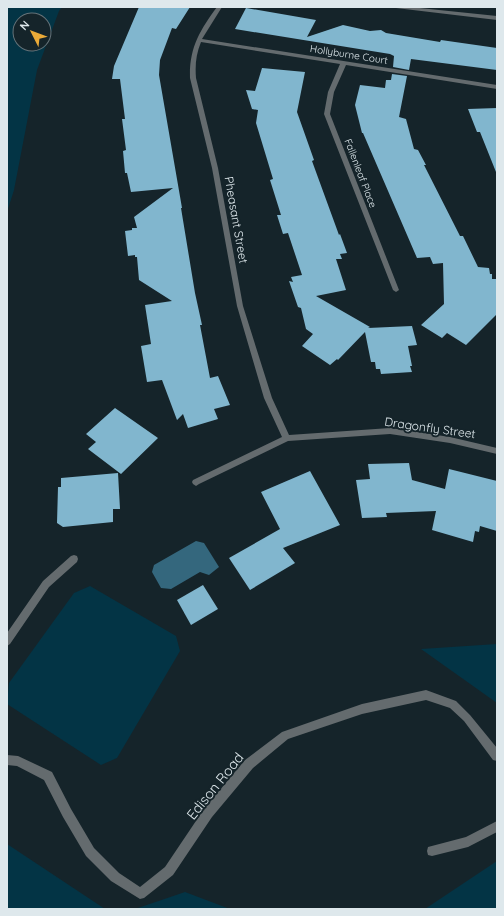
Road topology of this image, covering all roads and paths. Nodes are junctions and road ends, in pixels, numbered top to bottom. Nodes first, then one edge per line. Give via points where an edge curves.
1 (220, 7) edge
2 (396, 7) edge
3 (497, 18) edge
4 (199, 40) junction
5 (344, 62) junction
6 (497, 87) edge
7 (396, 290) dead end
8 (287, 438) junction
9 (497, 451) edge
10 (196, 482) dead end
11 (74, 559) dead end
12 (7, 641) edge
13 (497, 756) edge
14 (7, 760) edge
15 (497, 826) edge
16 (432, 851) dead end

1 - 4 street, Pheasant Street
2 - 3 street
4 - 5 street, Hollyburne Court
4 - 8 street, Pheasant Street via 195,49 193,78 215,168 240,306 268,398
5 - 6 street, Hollyburne Court
5 - 7 street, Fallenleaf Place via 331,92 327,114
8 - 9 street, Dragonfly Street via 390,432 450,440
8 - 10 street
11 - 12 street via 46,584
13 - 14 street, Edison Road via 472,723 453,704 426,695 362,709 285,735 249,764 208,813 169,871 140,894 115,877 90,852 48,776 18,761
15 - 16 street via 468,842

